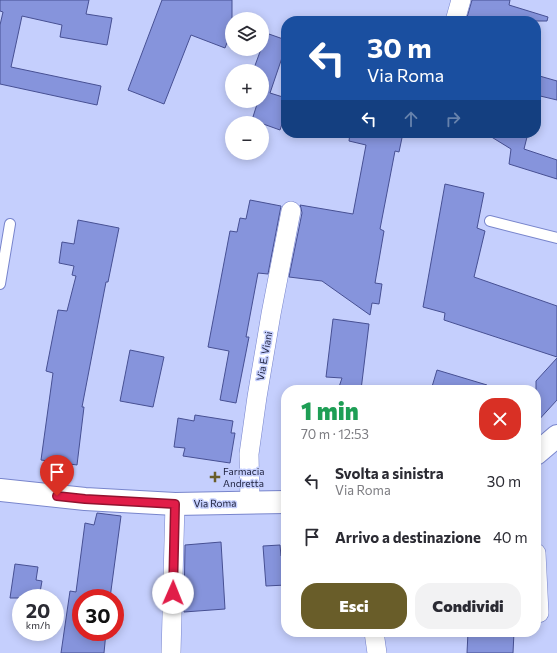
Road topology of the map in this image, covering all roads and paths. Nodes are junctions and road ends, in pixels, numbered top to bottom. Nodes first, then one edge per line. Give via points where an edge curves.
1 (461, 0) edge
2 (456, 16) edge
3 (292, 211) dead end
4 (490, 221) dead end
5 (10, 224) dead end
6 (557, 238) edge
7 (0, 284) edge
8 (557, 436) edge
9 (541, 450) edge
10 (0, 490) edge
11 (281, 502) edge
12 (250, 503) junction
13 (175, 504) junction
14 (375, 637) edge
15 (171, 653) edge
16 (377, 653) edge

1 - 2 street
3 - 12 street, Via E. Viani via 257,397 250,454
4 - 6 lane
5 - 7 lane
8 - 9 main road
10 - 13 main road, Via Roma via 85,499
11 - 12 main road, Via Roma
12 - 13 main road, Via Roma
13 - 15 street
14 - 16 street

